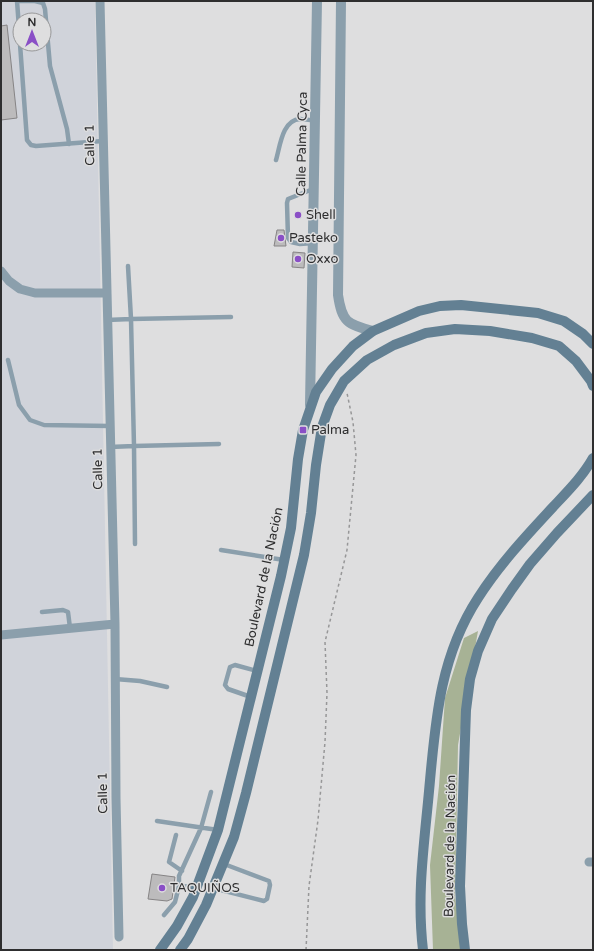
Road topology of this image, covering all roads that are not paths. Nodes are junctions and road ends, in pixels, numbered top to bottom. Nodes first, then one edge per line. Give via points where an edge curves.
1 (17, 1) edge
2 (100, 1) edge
3 (317, 1) edge
4 (341, 1) edge
5 (18, 12) edge
6 (21, 52) edge
7 (315, 121) junction
8 (103, 141) junction
9 (69, 144) junction
10 (276, 160) dead end
11 (314, 188) junction
12 (313, 243) junction
13 (128, 266) dead end
14 (1, 271) edge
15 (106, 293) junction
16 (231, 317) dead end
17 (131, 319) junction
18 (107, 320) junction
19 (373, 331) junction
20 (593, 344) edge
21 (8, 360) dead end
22 (593, 386) edge
23 (310, 407) junction
24 (110, 426) junction
25 (219, 444) dead end
26 (134, 446) junction
27 (110, 447) junction
28 (593, 458) edge
29 (593, 495) edge
30 (135, 544) dead end
31 (221, 550) dead end
32 (284, 560) junction
33 (42, 612) dead end
34 (115, 624) junction
35 (70, 628) junction
36 (1, 635) edge
37 (257, 671) junction
38 (274, 675) junction
39 (115, 680) junction
40 (167, 687) dead end
41 (251, 697) junction
42 (211, 792) dead end
43 (157, 821) dead end
44 (201, 828) junction
45 (218, 830) junction
46 (176, 835) dead end
47 (224, 864) junction
48 (182, 870) junction
49 (179, 886) junction
50 (197, 887) junction
51 (213, 888) junction
52 (164, 914) dead end
53 (119, 937) dead end
54 (160, 950) edge
55 (180, 950) edge
56 (423, 950) edge
57 (465, 950) edge

1 - 5 lane
1 - 9 lane via 43,3 50,66 68,129
2 - 8 street, Calle 1
3 - 7 street, Calle Palma Cyca
4 - 19 street via 338,295 343,317 352,325
6 - 9 lane via 27,140 36,146
7 - 10 lane via 298,119 290,123 284,130
7 - 11 street, Calle Palma Cyca
8 - 9 lane
8 - 15 street, Calle 1
11 - 12 street, Calle Palma Cyca
11 - 12 lane via 288,199 287,203 288,238 291,242 300,244
12 - 23 street, Calle Palma Cyca
13 - 17 lane
14 - 15 street via 20,289 35,293
15 - 18 street, Calle 1
16 - 17 lane
17 - 18 lane
17 - 26 lane
18 - 24 street, Calle 1
19 - 20 main road, Boulevard de la Nación via 419,311 461,305 538,313 564,321
19 - 23 main road, Boulevard de la Nación via 353,346 332,369 316,392
21 - 24 lane via 19,405 30,420 44,425
22 - 38 main road via 576,360 559,346 532,338 490,331 455,329 426,333 394,345 367,360 344,381 330,405 322,427 304,555
23 - 32 main road, Boulevard de la Nación via 298,459 291,528
24 - 27 street, Calle 1
25 - 26 lane
26 - 27 lane
26 - 30 lane
27 - 34 street, Calle 1
28 - 56 main road, Boulevard de la Nación via 589,466 488,583 460,631 448,662 436,722 420,879
29 - 57 main road, Boulevard de la Nación via 530,564 512,589 492,619 478,651 470,679 466,710 460,886
31 - 32 lane
32 - 37 main road, Boulevard de la Nación
33 - 35 lane via 68,612
34 - 35 street
34 - 39 street, Calle 1
35 - 36 street
37 - 38 main road
37 - 41 main road, Boulevard de la Nación
37 - 41 lane via 235,665 230,667 225,685 228,689
38 - 47 main road via 246,794
39 - 40 lane via 140,681
39 - 53 street, Calle 1
41 - 45 main road, Boulevard de la Nación
42 - 44 lane
43 - 44 lane
44 - 45 lane
44 - 48 lane
45 - 50 main road, Boulevard de la Nación
46 - 48 lane via 168,862
47 - 51 main road
47 - 51 lane via 269,881 267,899 264,901
48 - 49 lane
49 - 50 lane
49 - 52 lane via 175,902
50 - 54 main road, Boulevard de la Nación via 177,926
51 - 55 main road

